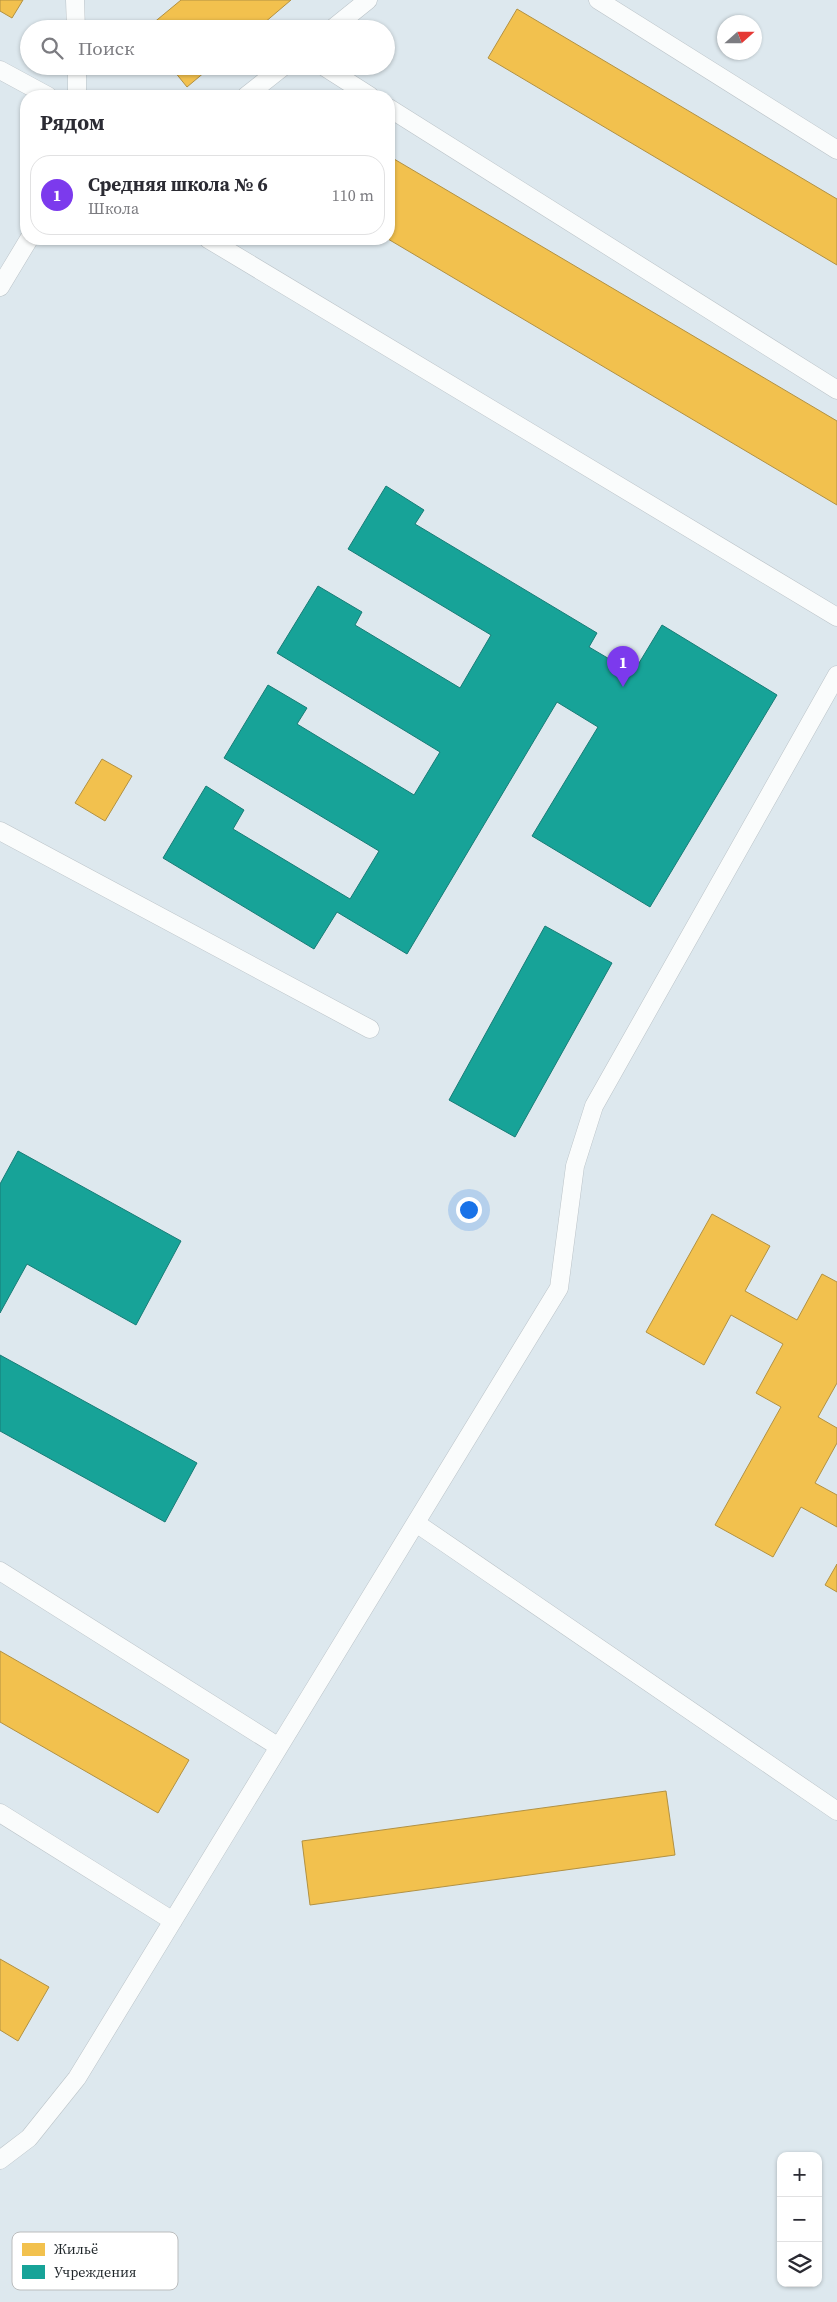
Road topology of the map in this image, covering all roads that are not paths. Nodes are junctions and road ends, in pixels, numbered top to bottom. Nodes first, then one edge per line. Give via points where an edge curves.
1 (75, 0) edge
2 (368, 0) edge
3 (598, 0) edge
4 (76, 20) edge
5 (343, 20) edge
6 (0, 70) edge
7 (76, 75) edge
8 (273, 75) edge
9 (337, 75) edge
10 (37, 90) edge
11 (77, 90) edge
12 (254, 90) edge
13 (361, 90) edge
14 (395, 112) edge
15 (837, 150) edge
16 (25, 245) edge
17 (218, 245) edge
18 (0, 287) edge
19 (837, 390) edge
20 (837, 617) edge
21 (837, 675) edge
22 (0, 831) edge
23 (370, 1029) dead end
24 (416, 1523) junction
25 (0, 1571) edge
26 (279, 1747) junction
27 (837, 1811) edge
28 (0, 1812) edge
29 (173, 1921) junction
30 (0, 2160) edge

1 - 4 lane
2 - 5 lane
3 - 15 lane
6 - 10 lane
7 - 11 lane
8 - 12 lane
9 - 13 lane
14 - 19 lane
16 - 18 lane
17 - 20 lane
21 - 24 lane via 594,1106 576,1166 559,1288
22 - 23 lane
24 - 26 lane
24 - 27 lane
25 - 26 lane
26 - 29 lane
28 - 29 lane
29 - 30 lane via 78,2078 29,2138

